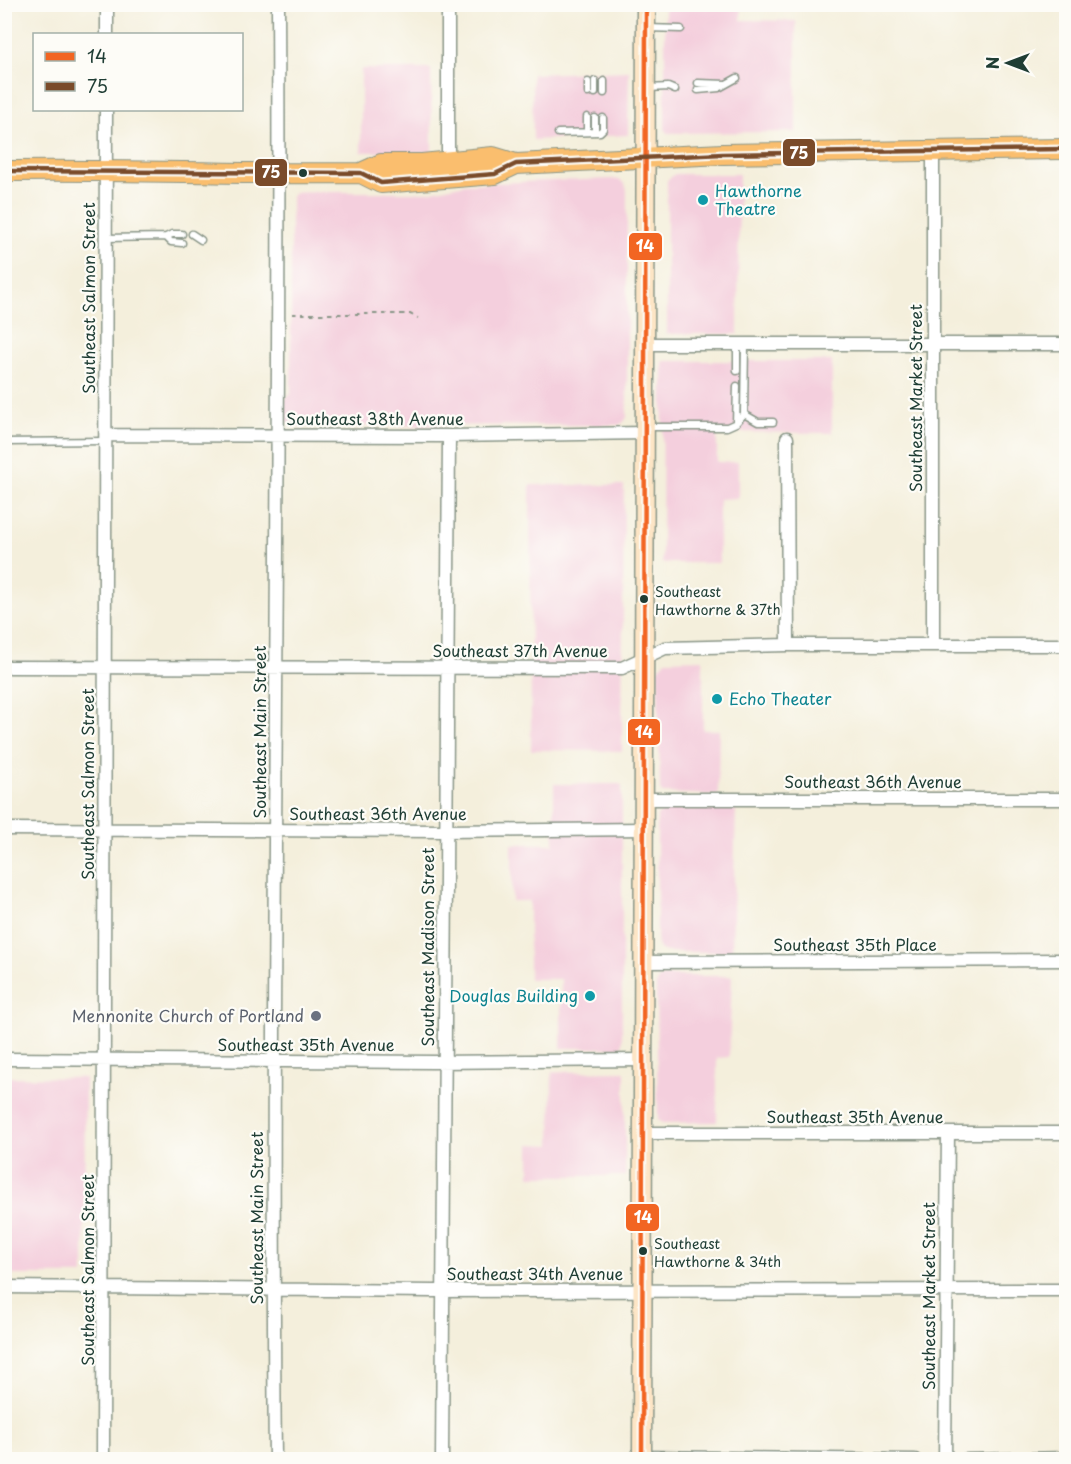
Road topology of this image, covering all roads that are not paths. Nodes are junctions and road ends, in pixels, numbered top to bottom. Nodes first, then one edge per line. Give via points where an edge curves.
1 (107, 4) edge
2 (278, 4) edge
3 (448, 4) edge
4 (646, 4) edge
5 (646, 28) junction
6 (681, 28) dead end
7 (107, 33) edge
8 (738, 78) dead end
9 (604, 81) dead end
10 (591, 82) dead end
11 (698, 86) dead end
12 (673, 87) dead end
13 (646, 88) junction
14 (591, 93) dead end
15 (604, 93) dead end
16 (106, 111) edge
17 (587, 117) dead end
18 (595, 118) dead end
19 (603, 118) dead end
20 (587, 132) junction
21 (596, 132) junction
22 (558, 133) dead end
23 (1066, 149) edge
24 (933, 152) junction
25 (646, 158) junction
26 (448, 161) junction
27 (516, 164) junction
28 (106, 170) junction
29 (4, 171) edge
30 (361, 173) junction
31 (279, 174) junction
32 (182, 234) dead end
33 (192, 234) dead end
34 (166, 237) junction
35 (106, 238) junction
36 (182, 243) dead end
37 (192, 243) dead end
38 (645, 344) junction
39 (741, 344) junction
40 (1066, 344) edge
41 (933, 345) junction
42 (736, 371) dead end
43 (736, 386) dead end
44 (744, 414) junction
45 (773, 422) dead end
46 (736, 423) junction
47 (645, 430) junction
48 (278, 435) junction
49 (449, 436) junction
50 (106, 438) junction
51 (787, 438) dead end
52 (4, 442) edge
53 (933, 644) junction
54 (788, 645) junction
55 (1066, 645) edge
56 (644, 657) junction
57 (4, 667) edge
58 (446, 667) junction
59 (105, 668) junction
60 (277, 668) junction
61 (644, 799) junction
62 (1066, 799) edge
63 (4, 829) edge
64 (644, 829) junction
65 (105, 830) junction
66 (276, 830) junction
67 (445, 831) junction
68 (1066, 960) edge
69 (644, 962) junction
70 (4, 1059) edge
71 (104, 1060) junction
72 (643, 1060) junction
73 (274, 1061) junction
74 (444, 1062) junction
75 (643, 1133) junction
76 (948, 1133) junction
77 (1066, 1133) edge
78 (4, 1287) edge
79 (104, 1288) junction
80 (273, 1290) junction
81 (642, 1290) junction
82 (945, 1290) junction
83 (1066, 1290) edge
84 (443, 1291) junction
85 (642, 1458) edge
86 (1066, 1458) edge
87 (104, 1460) edge
88 (274, 1460) edge
89 (442, 1460) edge
90 (915, 1460) edge
91 (945, 1460) edge
92 (965, 1460) edge

1 - 7 street
2 - 31 street, Southeast Main Street
3 - 26 street
4 - 5 main road
5 - 6 lane
5 - 13 main road
8 - 11 lane via 727,84
9 - 15 lane
10 - 14 lane
12 - 13 lane
13 - 25 main road
16 - 28 street, Southeast Salmon Street
17 - 20 lane
18 - 21 lane
19 - 21 lane via 603,129
20 - 21 lane
20 - 22 lane
23 - 24 main road
24 - 25 main road
24 - 41 street, Southeast Market Street
25 - 27 main road
25 - 38 main road
26 - 27 main road via 493,157
26 - 30 main road via 381,164
27 - 30 main road via 495,174 381,183
28 - 29 main road
28 - 31 main road
28 - 35 street, Southeast Salmon Street
30 - 31 main road
31 - 48 street, Southeast Main Street
32 - 34 lane
33 - 37 lane via 201,240
34 - 35 lane
34 - 36 lane
35 - 50 street, Southeast Salmon Street
38 - 39 street
38 - 47 main road
39 - 41 street
39 - 42 lane
39 - 44 lane
40 - 41 street
41 - 53 street, Southeast Market Street
43 - 46 lane
44 - 45 lane via 758,422
44 - 46 lane
46 - 47 lane via 726,427
47 - 49 street, Southeast 38th Avenue
47 - 56 main road
48 - 49 street, Southeast 38th Avenue
48 - 50 street, Southeast 38th Avenue
48 - 60 street, Southeast Main Street
49 - 58 street, Southeast Madison Street
50 - 52 lane
50 - 59 street, Southeast Salmon Street
51 - 54 street
53 - 54 street, Southeast 37th Avenue
53 - 55 street, Southeast 37th Avenue
54 - 56 street, Southeast 37th Avenue via 665,648
56 - 58 street, Southeast 37th Avenue via 622,668
56 - 61 main road
57 - 59 street, Southeast 37th Avenue
58 - 60 street, Southeast 37th Avenue
58 - 67 street, Southeast Madison Street
59 - 60 street, Southeast 37th Avenue
59 - 65 street, Southeast Salmon Street
60 - 66 street, Southeast Main Street
61 - 62 street, Southeast 36th Avenue
61 - 64 main road
63 - 65 street, Southeast 36th Avenue
64 - 67 street, Southeast 36th Avenue
64 - 69 main road
65 - 66 street, Southeast 36th Avenue
65 - 71 street, Southeast Salmon Street
66 - 67 street, Southeast 36th Avenue
66 - 73 street, Southeast Main Street
67 - 74 street, Southeast Madison Street
68 - 69 street, Southeast 35th Place
69 - 72 main road
70 - 71 street, Southeast 35th Avenue
71 - 73 street, Southeast 35th Avenue
71 - 79 street, Southeast Salmon Street
72 - 74 street, Southeast 35th Avenue
72 - 75 main road
73 - 74 street, Southeast 35th Avenue
73 - 80 street, Southeast Main Street
74 - 84 street, Southeast Madison Street
75 - 76 street, Southeast 35th Avenue
75 - 81 main road
76 - 77 street, Southeast 35th Avenue
76 - 82 street, Southeast Market Street
78 - 79 street, Southeast 34th Avenue
79 - 80 street, Southeast 34th Avenue
79 - 87 street, Southeast Salmon Street
80 - 84 street, Southeast 34th Avenue
80 - 88 street, Southeast Main Street
81 - 82 street, Southeast 34th Avenue
81 - 84 street, Southeast 34th Avenue
81 - 85 main road
82 - 83 street, Southeast 34th Avenue
82 - 91 street, Southeast Market Street
84 - 89 street, Southeast Madison Street
85 - 90 street
86 - 92 street

